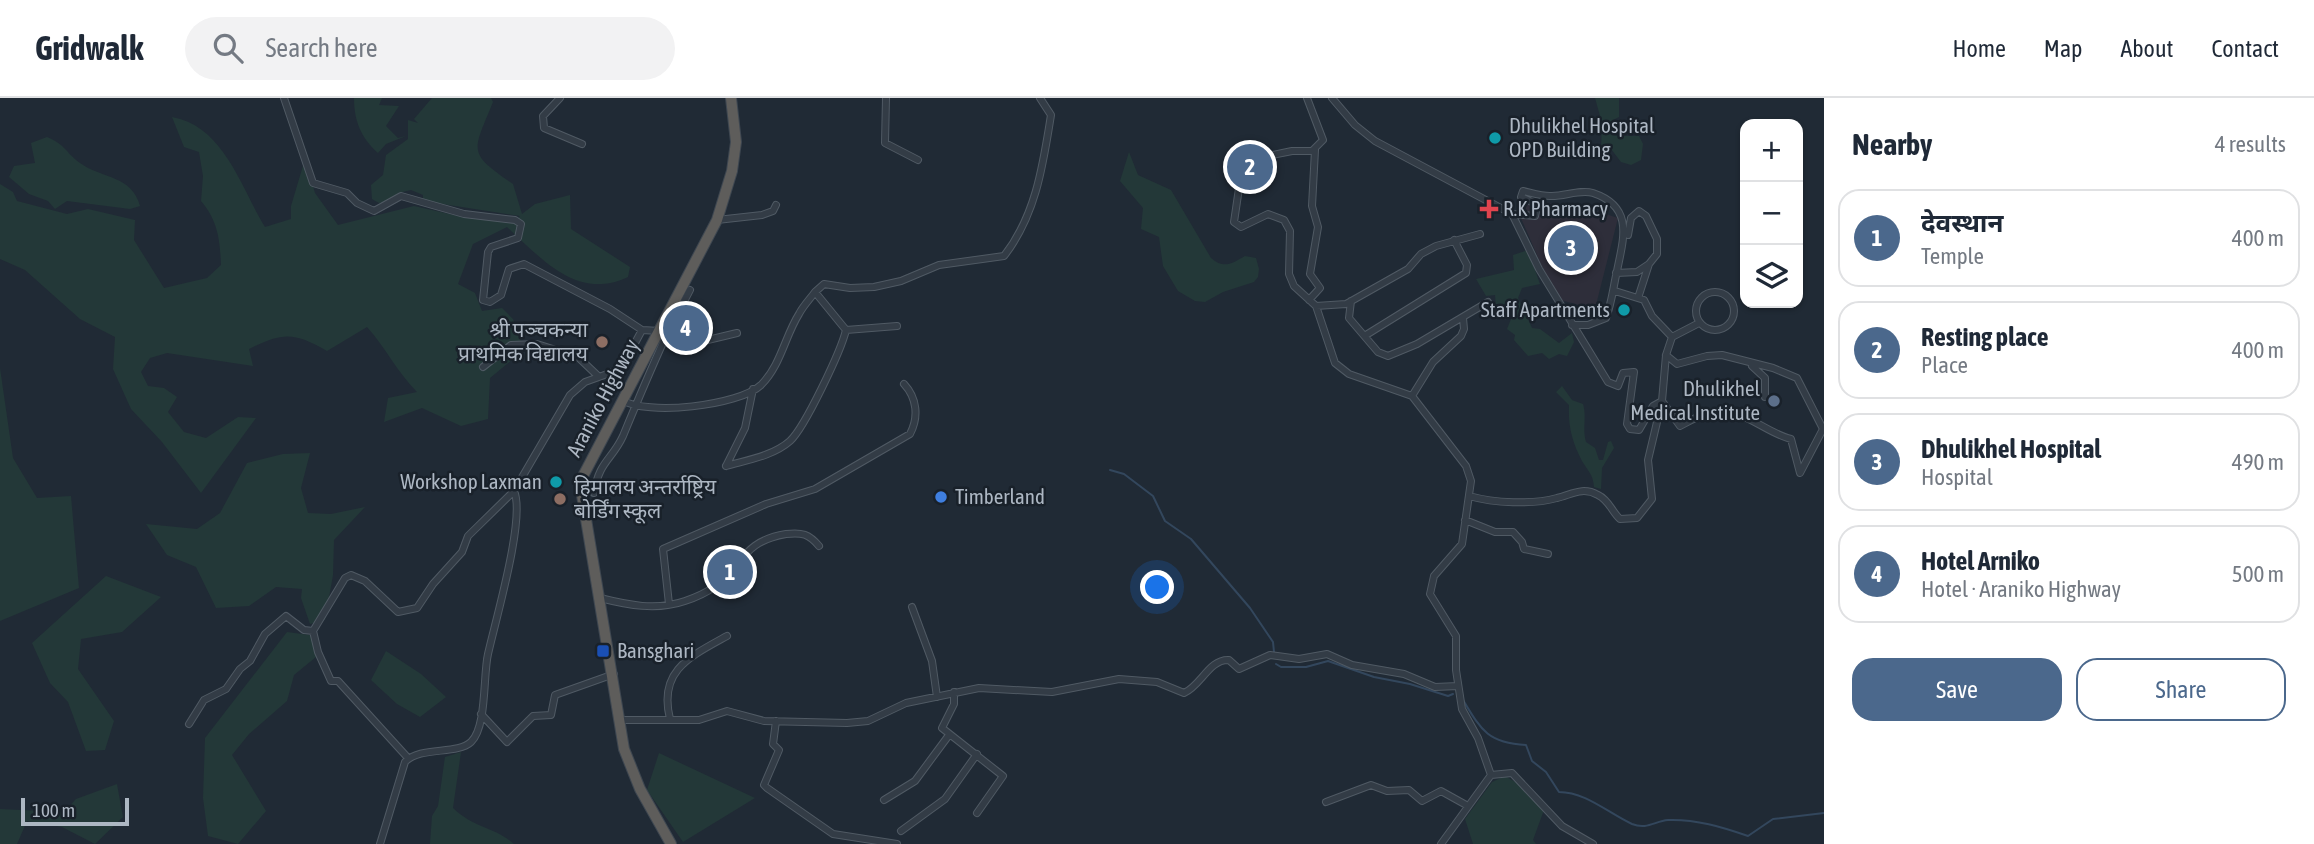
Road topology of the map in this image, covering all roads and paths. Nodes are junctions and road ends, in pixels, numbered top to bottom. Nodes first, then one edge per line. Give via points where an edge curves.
1 (284, 98) edge
2 (560, 98) edge
3 (731, 98) edge
4 (886, 98) edge
5 (1040, 98) edge
6 (1307, 98) edge
7 (1332, 98) edge
8 (582, 144) dead end
9 (1315, 150) junction
10 (918, 160) dead end
11 (776, 205) dead end
12 (1512, 214) junction
13 (717, 220) junction
14 (1480, 234) dead end
15 (1454, 240) junction
16 (1625, 240) junction
17 (1649, 264) junction
18 (1616, 273) junction
19 (690, 290) dead end
20 (1615, 291) junction
21 (815, 292) junction
22 (1638, 298) junction
23 (1309, 300) junction
24 (1351, 301) junction
25 (1488, 302) dead end
26 (1316, 306) junction
27 (1463, 318) junction
28 (1699, 323) junction
29 (1572, 325) junction
30 (897, 326) dead end
31 (642, 330) junction
32 (846, 330) junction
33 (665, 331) junction
34 (737, 333) dead end
35 (1366, 335) junction
36 (1672, 337) junction
37 (1665, 355) junction
38 (1751, 365) junction
39 (483, 367) dead end
40 (598, 376) junction
41 (904, 384) dead end
42 (754, 389) junction
43 (1412, 396) junction
44 (1765, 397) dead end
45 (622, 400) junction
46 (1662, 401) junction
47 (633, 407) junction
48 (514, 491) junction
49 (594, 493) dead end
50 (1469, 496) junction
51 (1465, 520) junction
52 (819, 546) dead end
53 (1548, 554) dead end
54 (598, 597) junction
55 (669, 604) junction
56 (912, 607) dead end
57 (313, 631) junction
58 (727, 636) dead end
59 (614, 674) junction
60 (1458, 687) junction
61 (954, 692) junction
62 (937, 697) junction
63 (481, 714) junction
64 (670, 719) junction
65 (620, 720) junction
66 (776, 721) junction
67 (189, 724) dead end
68 (949, 734) junction
69 (977, 754) junction
70 (408, 758) junction
71 (1491, 775) junction
72 (884, 800) dead end
73 (1326, 802) dead end
74 (1468, 806) junction
75 (977, 813) dead end
76 (901, 831) dead end
77 (832, 834) junction
78 (866, 843) edge
79 (380, 844) edge
80 (671, 844) edge
81 (829, 844) edge
82 (897, 844) edge
83 (1441, 844) edge
84 (1593, 844) edge

1 - 31 street via 313,183 347,193 374,211 401,196 521,224 518,238 488,252 483,300 490,302 501,295 509,269 524,264
2 - 8 street via 543,116 544,128
3 - 13 highway, Araniko Highway via 736,142
4 - 10 street via 885,143
5 - 21 street via 1051,115 1041,181 1015,242 1004,256 939,265 874,287 824,284
6 - 9 street via 1323,140
7 - 12 street via 1375,141
9 - 23 street via 1312,206 1318,228 1310,274 1320,288
9 - 23 street via 1243,161 1234,216 1241,228 1263,214 1283,220 1290,231 1289,274
11 - 13 street via 762,215
12 - 16 street via 1535,216 1538,205 1521,197 1523,191 1551,196 1591,192 1619,212
12 - 29 street
13 - 33 highway, Araniko Highway
14 - 15 street
15 - 24 street via 1421,254 1408,269
15 - 35 street via 1466,265 1464,276
16 - 17 street via 1630,218 1639,211 1657,239 1657,254
16 - 18 street
17 - 18 street via 1637,272
17 - 22 street
18 - 20 street
19 - 33 street
20 - 22 street
20 - 29 street via 1606,318
21 - 32 street
21 - 42 street via 798,315 784,349
22 - 36 street via 1644,299 1652,316
23 - 26 street
24 - 26 street via 1335,307
24 - 35 street via 1349,318
25 - 27 street
26 - 43 street via 1335,363 1349,374
27 - 35 street via 1395,355 1378,352
27 - 43 street via 1461,336 1433,362
28 - 28 street via 1713,330 1727,326 1734,314 1731,299 1718,291 1703,295 1695,308
28 - 36 street
29 - 46 street via 1612,386 1618,386 1627,371 1634,372 1630,429 1639,430 1653,406
30 - 32 street
31 - 33 street
31 - 40 street via 621,369
32 - 42 street via 791,440 767,455 726,466 745,428
33 - 34 street via 691,344
33 - 45 highway, Araniko Highway
33 - 47 street
36 - 37 street
37 - 38 street via 1677,364 1722,355
37 - 46 street
38 - 44 street via 1765,378
38 - 46 street via 1797,378 1823,429 1800,474 1791,439 1748,418 1716,410 1680,426
39 - 40 street via 511,345 537,344 578,357
40 - 48 street via 570,396
41 - 55 street via 914,401 915,424 910,434 816,489 766,504 663,549
42 - 47 street via 687,407
43 - 50 street via 1466,466
45 - 47 street
45 - 54 highway, Araniko Highway via 582,478
46 - 50 street via 1648,460 1652,499 1637,518 1620,519 1596,493 1569,491 1558,498 1494,503
47 - 49 street via 621,439 597,475
48 - 57 street via 468,536 462,552 417,608 398,612 365,581 351,575 338,584
48 - 63 street via 518,505 515,526 487,657
50 - 51 street
51 - 53 street via 1495,532 1513,532 1524,549
51 - 60 street via 1458,552 1430,584 1436,608 1456,636
52 - 55 street via 800,532 767,537 714,587
54 - 55 street via 652,607
54 - 59 highway, Araniko Highway
56 - 62 street via 932,661
57 - 67 street via 286,616 265,634 250,662 226,690 204,700
57 - 70 street via 331,681 338,681
58 - 64 street via 673,673 665,698
59 - 63 street via 555,695 551,715 533,716 507,742
59 - 65 highway, Araniko Highway
60 - 61 street via 1435,687 1404,674 1374,671 1318,654 1299,659 1270,655 1239,669 1225,659 1184,694 1157,682 1119,679 1052,692 979,688
60 - 71 street
61 - 62 street
61 - 68 street via 954,704 942,725
62 - 66 street via 891,707 868,721
63 - 70 street via 470,743
64 - 65 street
64 - 66 street via 699,720 727,711
65 - 80 highway, Araniko Highway via 628,761
66 - 77 street via 773,744 779,750 765,785
68 - 69 street
68 - 72 street via 915,781
69 - 75 street via 1003,776
69 - 76 street via 945,799
70 - 79 street
71 - 74 street
71 - 84 street via 1512,773 1562,826
73 - 74 street via 1371,785 1387,791 1409,790 1422,801 1440,792
74 - 83 street
77 - 78 street
77 - 81 street
78 - 82 street

